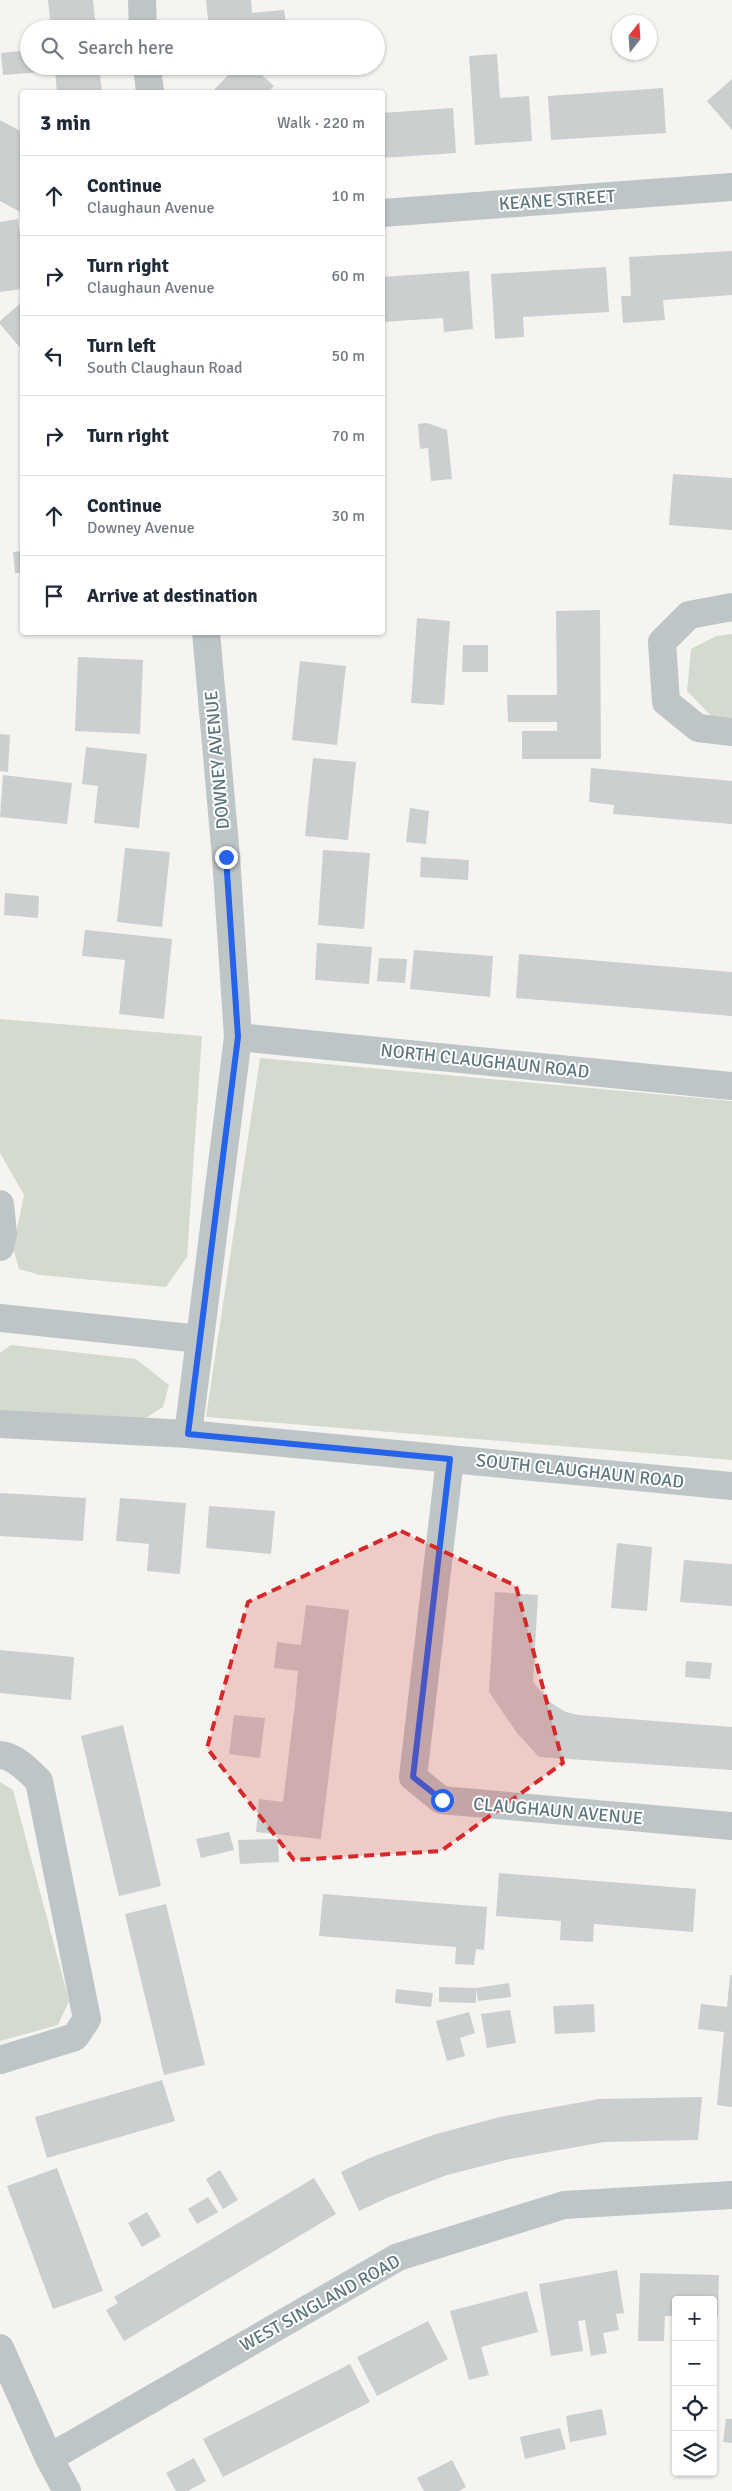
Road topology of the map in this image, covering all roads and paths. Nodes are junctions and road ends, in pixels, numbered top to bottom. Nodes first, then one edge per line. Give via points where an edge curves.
1 (142, 0) edge
2 (143, 20) edge
3 (148, 75) edge
4 (150, 90) edge
5 (732, 187) edge
6 (385, 213) edge
7 (732, 607) edge
8 (206, 635) edge
9 (732, 732) edge
10 (238, 1037) junction
11 (732, 1086) edge
12 (0, 1204) edge
13 (0, 1247) edge
14 (0, 1318) edge
15 (200, 1339) junction
16 (0, 1424) edge
17 (188, 1434) junction
18 (450, 1459) junction
19 (732, 1486) edge
20 (0, 1755) edge
21 (732, 1826) edge
22 (0, 2060) edge
23 (732, 2195) edge
24 (0, 2348) edge
25 (48, 2458) junction
26 (67, 2491) edge

1 - 2 street
3 - 4 street
5 - 6 street, KEANE STREET
7 - 9 street via 690,615 662,642 666,702 698,728
8 - 10 street, DOWNEY AVENUE
10 - 11 street, NORTH CLAUGHAUN ROAD
10 - 15 street, DOWNEY AVENUE
12 - 13 street via 3,1232
14 - 15 street
15 - 17 street, DOWNEY AVENUE
16 - 17 street, SOUTH CLAUGHAUN ROAD
17 - 18 street, SOUTH CLAUGHAUN ROAD
18 - 19 street, SOUTH CLAUGHAUN ROAD
18 - 21 street, CLAUGHAUN AVENUE via 413,1777 442,1800
20 - 22 street via 26,1768 39,1781 86,2020 75,2037
23 - 25 street, WEST SINGLAND ROAD via 564,2205 398,2257
24 - 25 street
25 - 26 street

